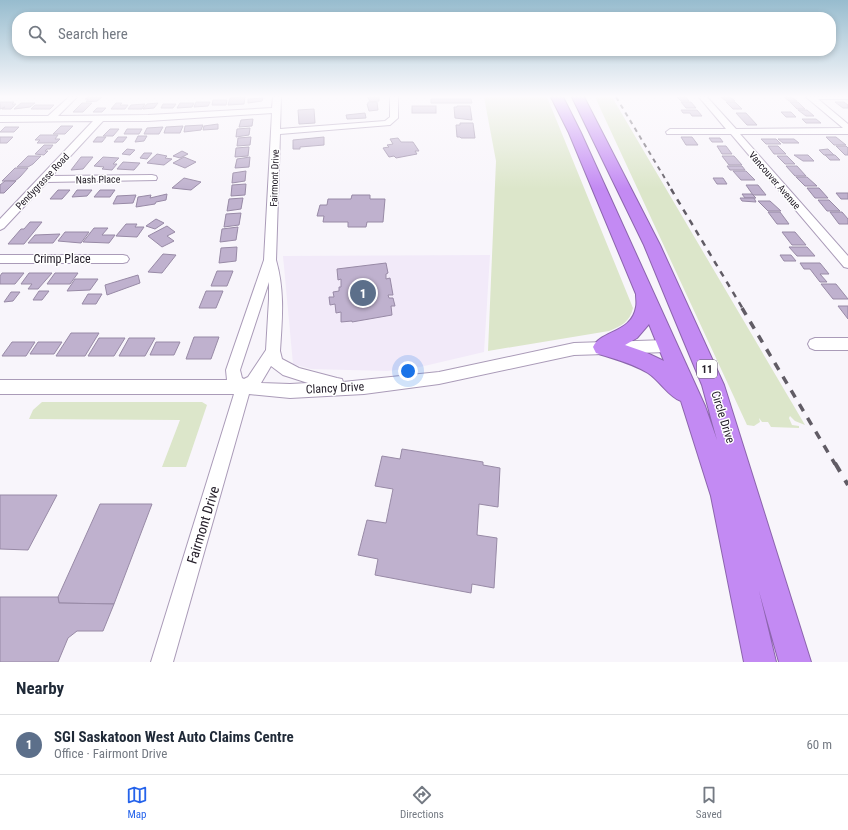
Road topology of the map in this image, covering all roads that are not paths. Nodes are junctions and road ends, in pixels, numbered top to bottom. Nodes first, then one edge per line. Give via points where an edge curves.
1 (92, 128) edge
2 (275, 128) edge
3 (332, 128) edge
4 (572, 128) edge
5 (585, 128) edge
6 (592, 128) edge
7 (605, 128) edge
8 (729, 128) edge
9 (848, 129) edge
10 (732, 131) junction
11 (275, 132) junction
12 (670, 132) dead end
13 (152, 178) dead end
14 (44, 179) junction
15 (0, 226) edge
16 (652, 245) junction
17 (0, 259) edge
18 (123, 259) dead end
19 (270, 260) junction
20 (848, 264) edge
21 (645, 294) junction
22 (815, 344) dead end
23 (848, 344) edge
24 (667, 346) junction
25 (603, 347) junction
26 (273, 351) junction
27 (0, 387) edge
28 (244, 387) junction
29 (355, 388) junction
30 (694, 406) junction
31 (736, 498) junction
32 (162, 662) edge
33 (760, 662) edge
34 (795, 662) edge

1 - 14 street, Pendygrasse Road
2 - 11 street, Fairmont Drive
3 - 11 street
4 - 21 highway, Circle Drive / 11
5 - 24 highway via 671,319 674,336
6 - 16 highway, Circle Drive / 11
7 - 16 highway
8 - 10 street, Vancouver Avenue
9 - 10 street
10 - 12 street
10 - 20 street, Vancouver Avenue
11 - 19 street, Fairmont Drive
13 - 14 street, Nash Place
14 - 15 street, Pendygrasse Road
16 - 31 highway, Circle Drive / 11 via 713,385
17 - 18 street, Crimp Place
19 - 26 street, Fairmont Drive via 275,278 276,299
19 - 28 street, Fairmont Drive via 234,366 235,382
21 - 24 highway, Circle Drive / 11
21 - 25 highway via 646,308 634,329
22 - 23 street
24 - 25 street, Clancy Drive
24 - 30 highway, Circle Drive / 11
24 - 31 highway via 683,356 691,367 721,448
25 - 29 street, Clancy Drive via 574,349 439,378
25 - 30 highway via 652,363 673,380
26 - 28 street, Fairmont Drive via 258,376
26 - 29 street via 276,363 284,368
27 - 28 street, Clancy Drive
28 - 29 street, Clancy Drive via 267,390
28 - 32 street, Fairmont Drive
30 - 31 highway, Circle Drive / 11
31 - 33 highway, Circle Drive / 11
31 - 34 highway, Circle Drive / 11

